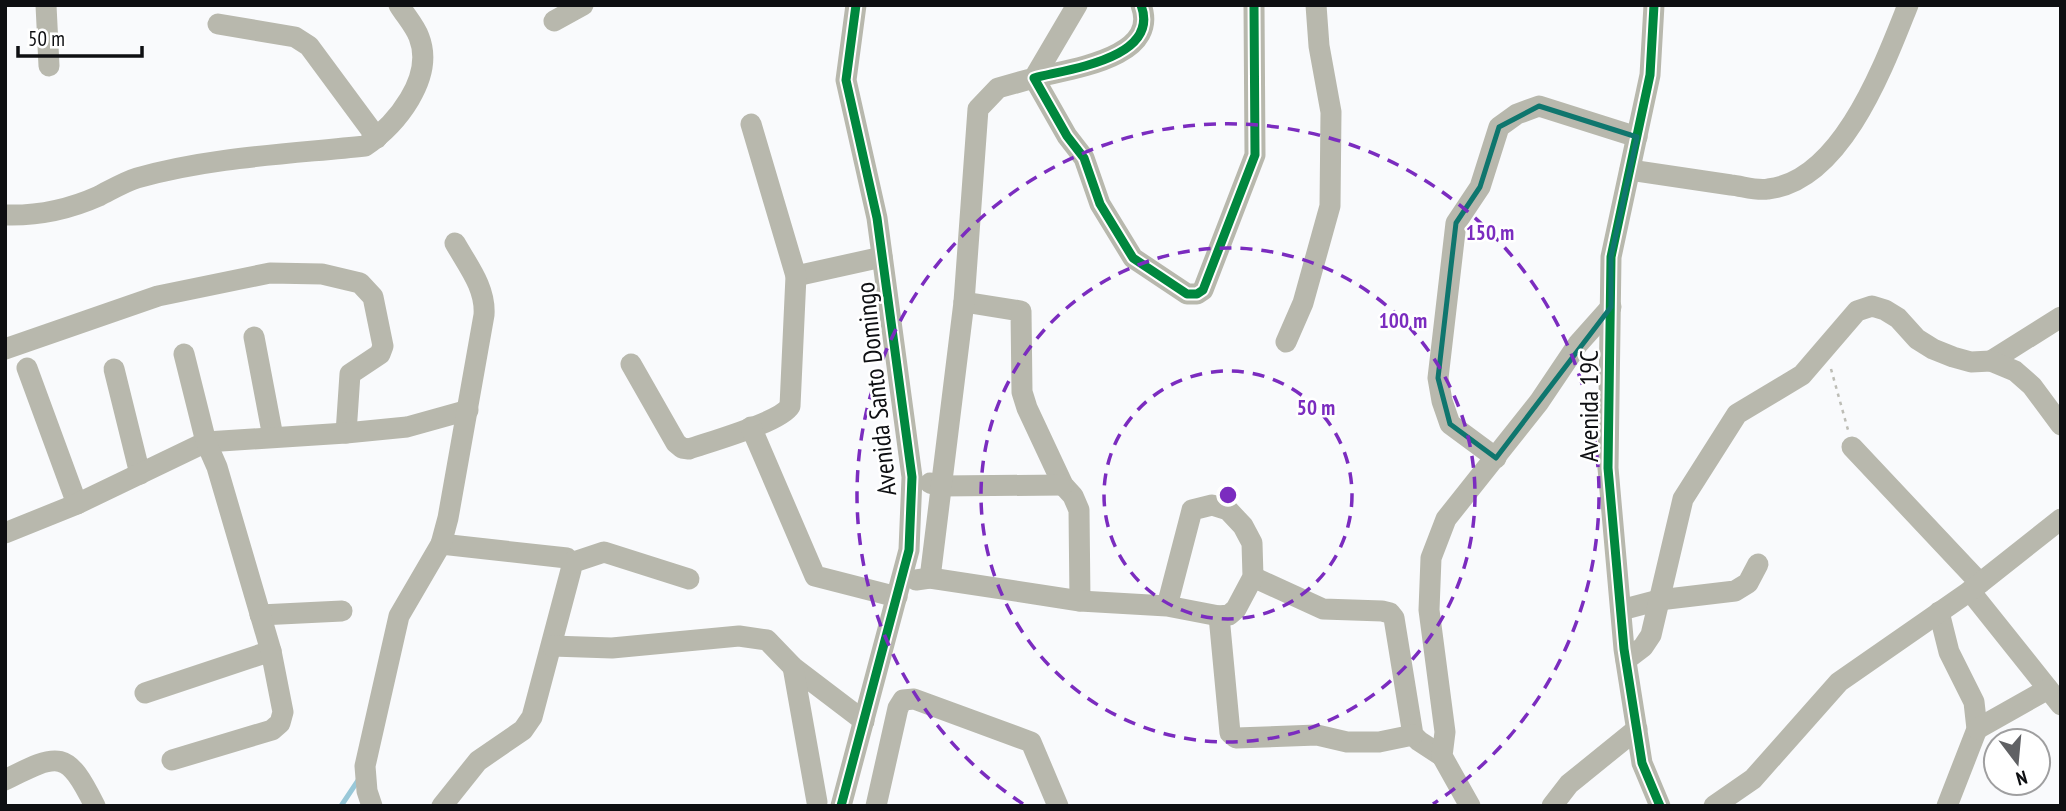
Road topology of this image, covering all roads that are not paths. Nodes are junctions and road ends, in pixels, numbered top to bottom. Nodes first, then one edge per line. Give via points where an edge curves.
1 (46, 5) edge
2 (399, 5) edge
3 (583, 5) edge
4 (1077, 5) edge
5 (1141, 5) edge
6 (1254, 5) edge
7 (1316, 5) edge
8 (1654, 5) edge
9 (1908, 5) edge
10 (854, 6) edge
11 (554, 21) dead end
12 (218, 24) dead end
13 (49, 66) dead end
14 (1034, 78) junction
15 (751, 124) dead end
16 (1637, 137) junction
17 (377, 138) junction
18 (1630, 170) junction
19 (5, 215) edge
20 (455, 243) dead end
21 (882, 257) junction
22 (796, 276) junction
23 (964, 302) junction
24 (1611, 307) junction
25 (2061, 317) edge
26 (254, 337) dead end
27 (1286, 342) dead end
28 (5, 349) edge
29 (184, 354) dead end
30 (1991, 361) junction
31 (631, 364) dead end
32 (27, 369) dead end
33 (114, 369) dead end
34 (468, 410) junction
35 (2061, 425) edge
36 (751, 428) junction
37 (346, 433) junction
38 (273, 438) junction
39 (206, 442) junction
40 (1852, 447) road end
41 (1496, 458) junction
42 (140, 474) junction
43 (912, 477) junction
44 (1063, 485) junction
45 (941, 486) junction
46 (77, 504) junction
47 (2061, 519) edge
48 (5, 533) edge
49 (440, 544) junction
50 (571, 563) junction
51 (1758, 564) dead end
52 (1254, 577) junction
53 (930, 578) junction
54 (689, 579) dead end
55 (1975, 587) junction
56 (899, 590) junction
57 (1659, 600) junction
58 (1080, 601) junction
59 (1167, 606) junction
60 (1621, 610) junction
61 (342, 611) dead end
62 (1939, 612) junction
63 (260, 615) junction
64 (1219, 616) junction
65 (552, 646) junction
66 (271, 651) junction
67 (1626, 660) junction
68 (793, 667) junction
69 (145, 693) dead end
70 (2055, 697) edge
71 (864, 721) junction
72 (1637, 729) junction
73 (1977, 729) junction
74 (1413, 735) junction
75 (1442, 756) junction
76 (172, 760) dead end
77 (5, 780) edge
78 (843, 801) edge
79 (811, 804) edge
80 (95, 806) edge
81 (372, 806) edge
82 (442, 806) edge
83 (876, 806) edge
84 (1058, 806) edge
85 (1470, 806) edge
86 (1552, 806) edge
87 (1660, 806) edge
88 (1714, 806) edge
89 (1947, 806) edge

1 - 13 street
2 - 17 street via 419,38 424,63 407,108
3 - 11 street
4 - 14 street
5 - 14 street via 1143,27 1134,43 1116,57
6 - 14 street via 1255,155 1203,290 1196,294 1187,294 1133,258 1100,204 1084,158
7 - 27 street via 1331,112 1331,206 1303,303
8 - 16 street, Avenida 19C via 1650,75
9 - 18 street via 1851,127 1829,155 1797,181 1767,190
10 - 21 street, Avenida Santo Domingo via 846,79
12 - 17 street via 295,37 309,46
14 - 23 street via 998,88 978,110
15 - 22 street
16 - 18 street, Avenida 19C
16 - 41 street via 1539,106 1517,114 1499,127 1480,187 1456,223 1438,378 1450,424
17 - 19 street via 365,146 208,164 135,178 63,208
18 - 24 street, Avenida 19C via 1611,257
20 - 34 street via 485,303
21 - 22 street
21 - 43 street, Avenida Santo Domingo
22 - 36 street via 790,406
23 - 44 street via 1021,311 1022,392
23 - 45 street
24 - 41 street via 1578,344
24 - 60 street, Avenida 19C via 1608,468
25 - 30 street
26 - 38 street
28 - 37 street via 158,296 270,273 322,274 360,283 373,297 383,346 380,354 350,374
29 - 39 street
30 - 35 street via 2015,371 2032,386
30 - 57 street via 1971,362 1933,349 1885,310 1872,306 1857,311 1791,384 1737,414 1683,499
31 - 36 street via 682,448
32 - 46 street
33 - 42 street
34 - 37 street via 407,427
34 - 49 street
36 - 56 street via 815,576
37 - 38 street
38 - 39 street
39 - 42 street
39 - 63 street
40 - 55 street
41 - 75 street via 1446,519 1431,558 1429,610 1445,732
42 - 46 street
43 - 45 street
43 - 56 street, Avenida Santo Domingo via 909,550
44 - 45 street
44 - 58 street via 1079,510
45 - 53 street
46 - 48 street
47 - 55 street
49 - 50 street via 567,558
49 - 81 street via 399,615 365,766
50 - 54 street via 604,552
50 - 65 street
51 - 57 street via 1748,583 1735,591
52 - 59 street via 1252,543 1242,526 1228,510 1201,507 1192,510
52 - 64 street via 1236,610
52 - 74 street via 1323,609 1390,613
53 - 56 street
53 - 58 street
55 - 62 street
55 - 70 street
56 - 71 street, Avenida Santo Domingo
57 - 60 street
57 - 67 street via 1651,635
58 - 59 street
59 - 64 street
60 - 67 street, Avenida 19C
61 - 63 street
62 - 73 street via 1949,652 1974,702
62 - 88 street via 1839,682 1753,779
63 - 66 street
64 - 74 street via 1230,733 1236,738 1317,735 1346,743
65 - 68 street via 612,648 739,636 767,640
65 - 82 street via 532,717 523,730 478,761
66 - 69 street
66 - 76 street via 284,712 280,723 272,730
67 - 72 street, Avenida 19C
68 - 71 street
68 - 79 street
70 - 73 street
71 - 78 street, Avenida Santo Domingo
72 - 86 street via 1569,784
72 - 87 street, Avenida 19C via 1642,763
73 - 89 street
74 - 75 street
75 - 85 street
77 - 80 street via 35,764 66,762 79,773
78 - 79 street
83 - 84 street via 898,708 903,700 914,699 1031,742

